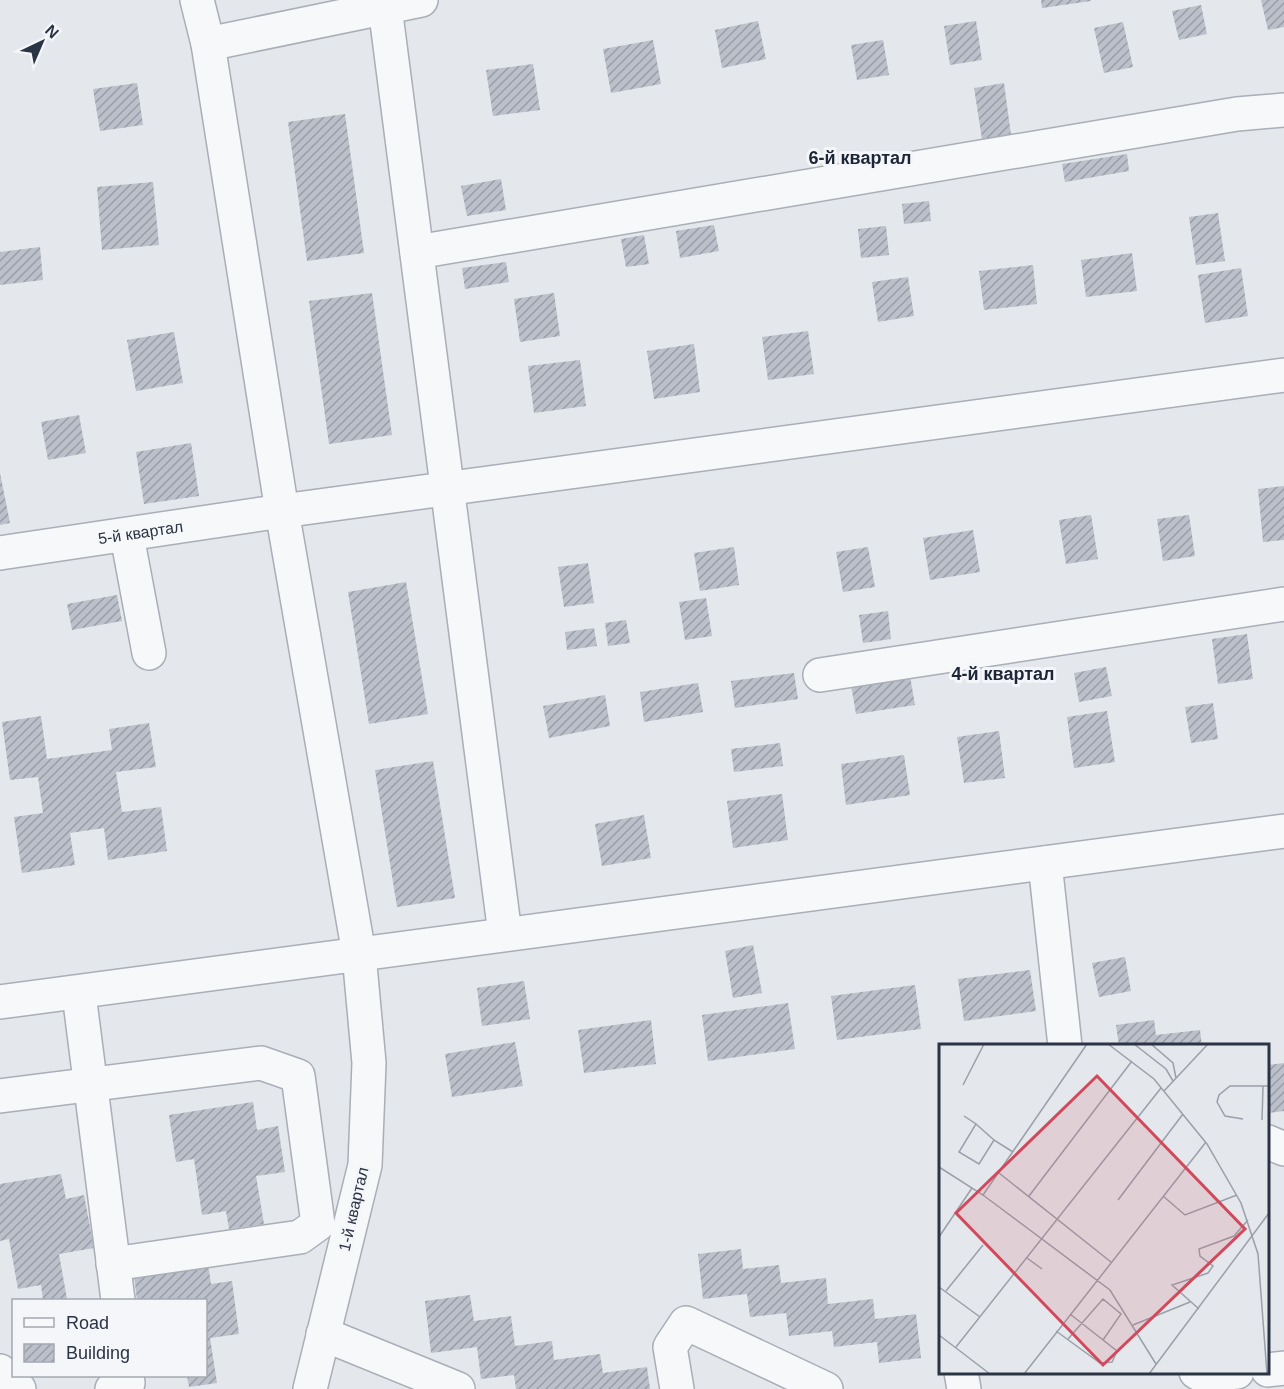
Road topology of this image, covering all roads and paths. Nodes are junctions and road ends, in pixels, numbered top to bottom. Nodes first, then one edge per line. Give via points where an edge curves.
1 (197, 0) edge
2 (421, 0) edge
3 (385, 8) junction
4 (208, 44) junction
5 (1284, 110) edge
6 (417, 252) junction
7 (1284, 375) edge
8 (448, 488) junction
9 (282, 511) junction
10 (127, 536) junction
11 (0, 553) edge
12 (1284, 604) edge
13 (149, 653) dead end
14 (820, 675) dead end
15 (1284, 831) edge
16 (1046, 863) junction
17 (505, 934) junction
18 (359, 954) junction
19 (79, 994) junction
20 (0, 1002) edge
21 (1065, 1044) edge
22 (91, 1084) junction
23 (0, 1096) edge
24 (1269, 1142) edge
25 (1284, 1149) edge
26 (113, 1264) junction
27 (118, 1299) edge
28 (323, 1334) junction
29 (1284, 1368) edge
30 (1269, 1370) edge
31 (0, 1371) edge
32 (961, 1374) edge
33 (1200, 1374) edge
34 (1220, 1374) edge
35 (127, 1377) edge
36 (19, 1389) edge
37 (112, 1389) edge
38 (310, 1389) edge
39 (458, 1389) edge
40 (677, 1389) edge
41 (826, 1389) edge
42 (964, 1389) edge

1 - 4 street, 1-й квартал
2 - 3 street
3 - 4 street
3 - 6 street
4 - 9 street, 1-й квартал
5 - 6 street via 1237,114
6 - 8 street
7 - 8 street, 5-й квартал
8 - 9 street, 5-й квартал
8 - 17 street
9 - 10 street, 5-й квартал
9 - 18 street, 1-й квартал
10 - 11 street, 5-й квартал
10 - 13 street
12 - 14 street
15 - 16 street
16 - 17 street
16 - 21 street
17 - 18 street
18 - 19 street
18 - 28 street, 1-й квартал via 369,1064 365,1165
19 - 20 street
19 - 22 street
22 - 23 street
22 - 26 street
22 - 26 street via 261,1062 297,1076 318,1224 300,1237
24 - 25 street
26 - 27 street
28 - 38 street, 1-й квартал
28 - 39 street
29 - 30 street
31 - 36 street
32 - 42 street
33 - 34 street
35 - 37 street via 128,1383
40 - 41 street via 670,1347 686,1323

